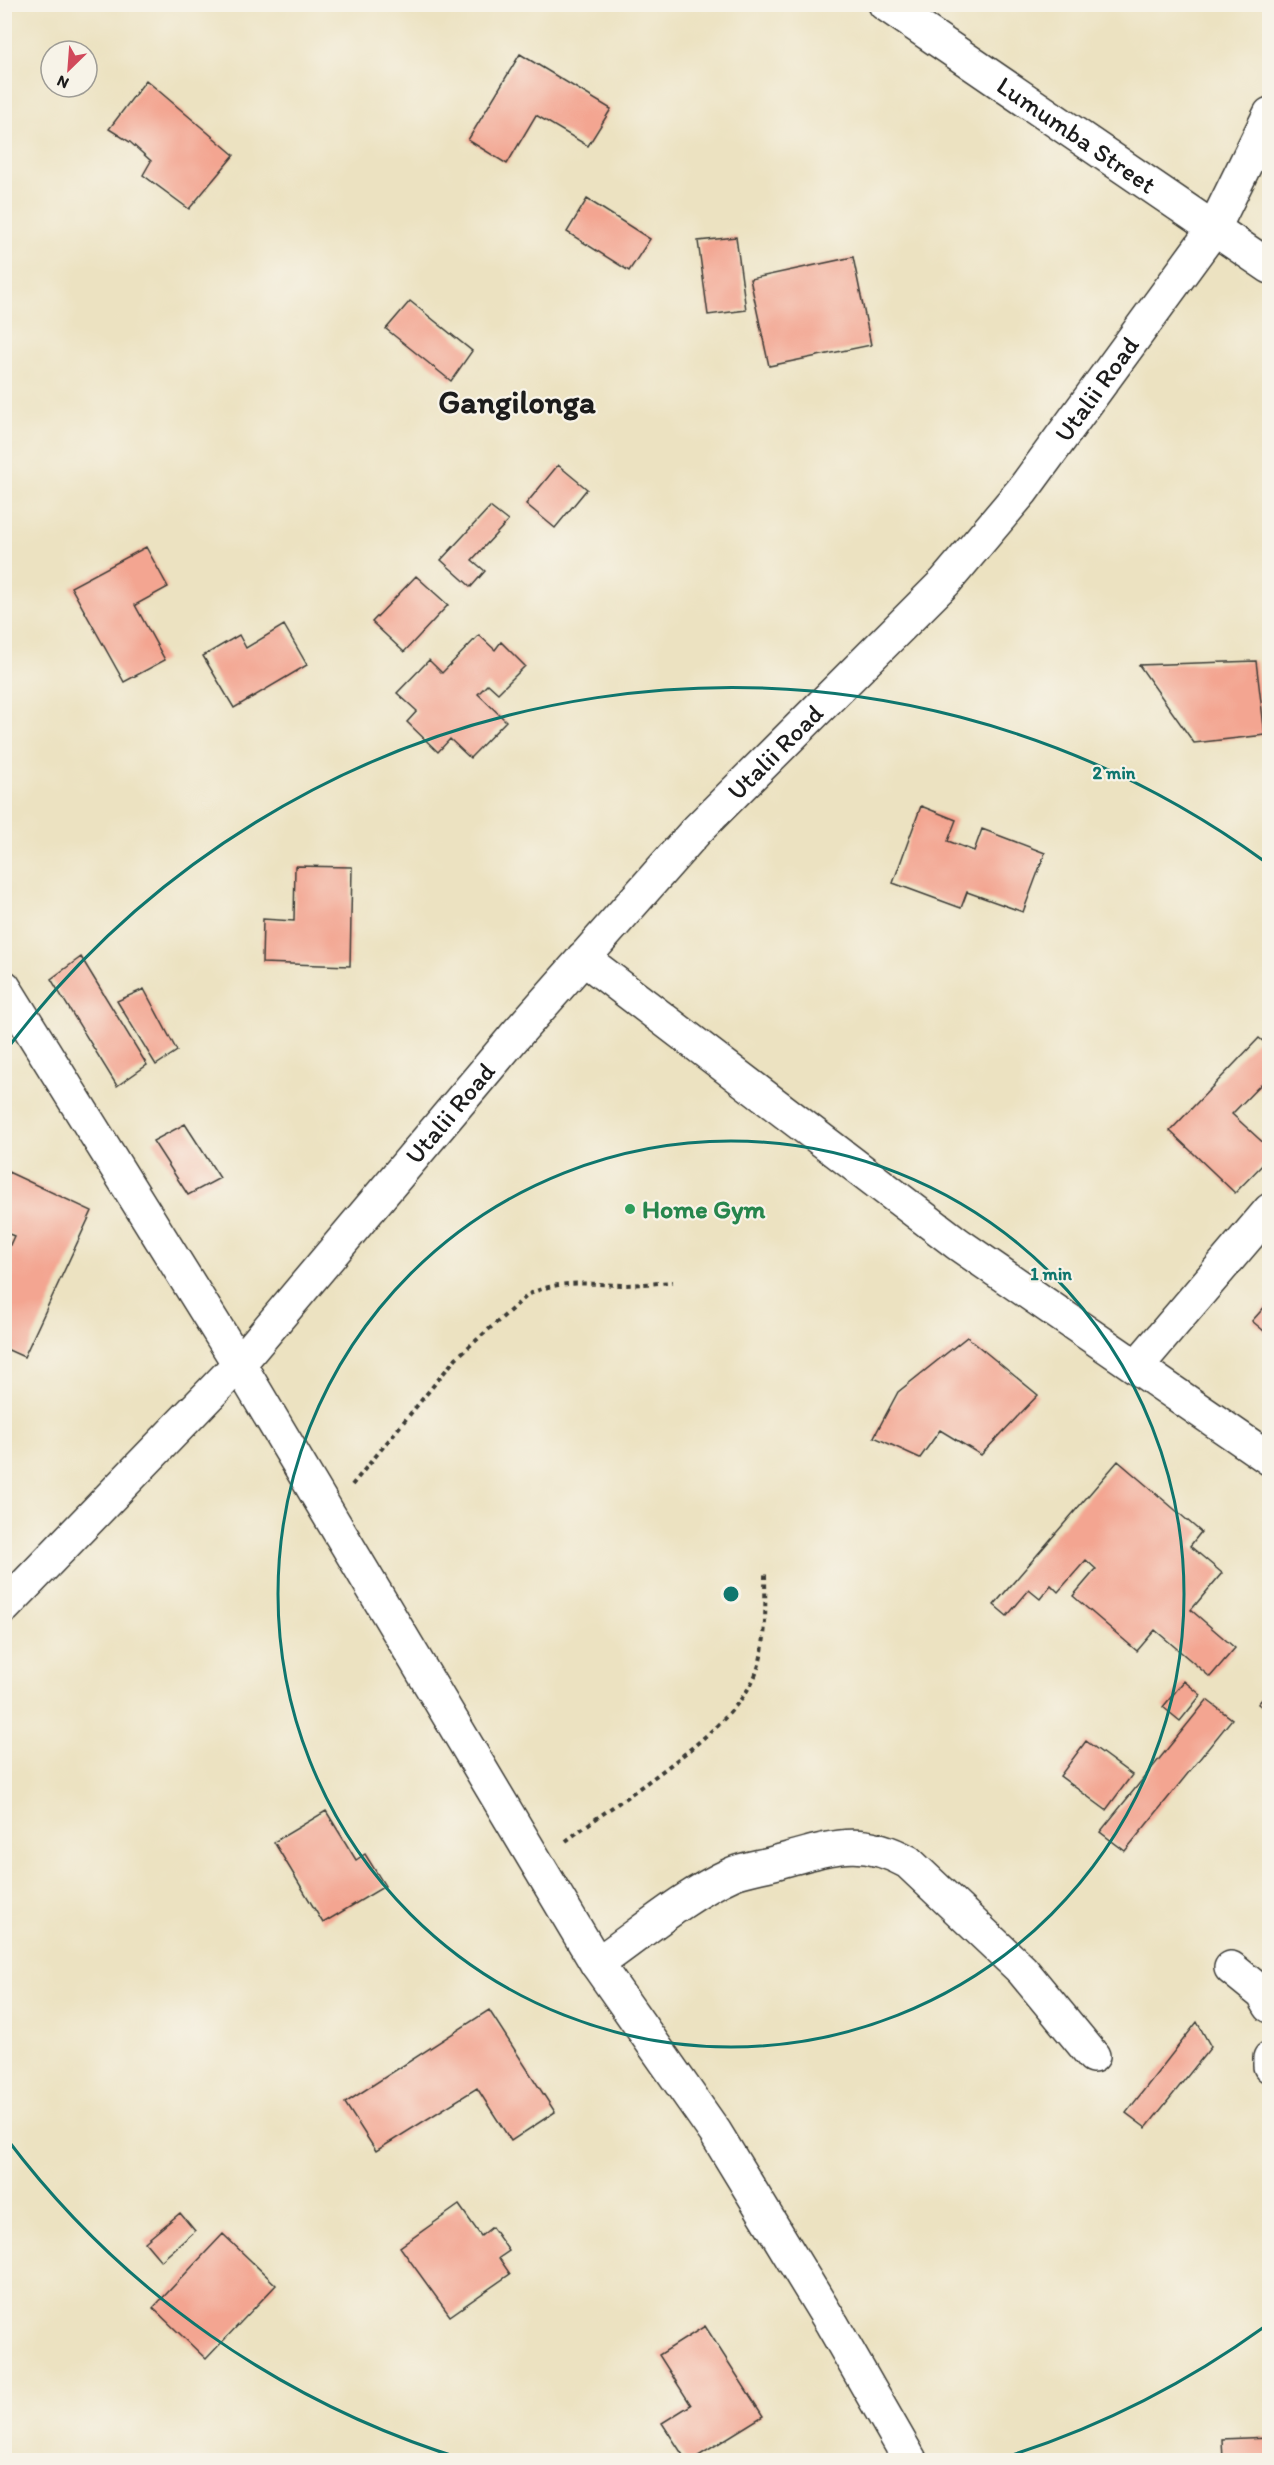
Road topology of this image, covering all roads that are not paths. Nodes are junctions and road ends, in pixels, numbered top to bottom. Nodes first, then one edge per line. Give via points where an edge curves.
1 (885, 4) edge
2 (1269, 114) edge
3 (1213, 230) junction
4 (1269, 267) edge
5 (583, 958) junction
6 (4, 987) edge
7 (1269, 1210) edge
8 (239, 1364) junction
9 (1137, 1366) junction
10 (1269, 1459) edge
11 (4, 1607) edge
12 (597, 1964) junction
13 (1231, 1968) dead end
14 (1269, 2006) edge
15 (1093, 2056) dead end
16 (1269, 2058) edge
17 (1269, 2066) edge
18 (910, 2460) edge

1 - 3 street, Lumumba Street
2 - 3 street, Utalii Road
3 - 4 street, Lumumba Street
3 - 5 street, Utalii Road via 1022,491 945,582 696,831
5 - 8 street, Utalii Road
5 - 9 street via 958,1244
6 - 8 street
7 - 9 street
8 - 11 street, Utalii Road
8 - 12 street
9 - 10 street
12 - 15 street via 732,1874 846,1844 867,1845 908,1862 1022,1970
12 - 18 street via 715,2132
13 - 14 street via 1263,1994
16 - 17 street

